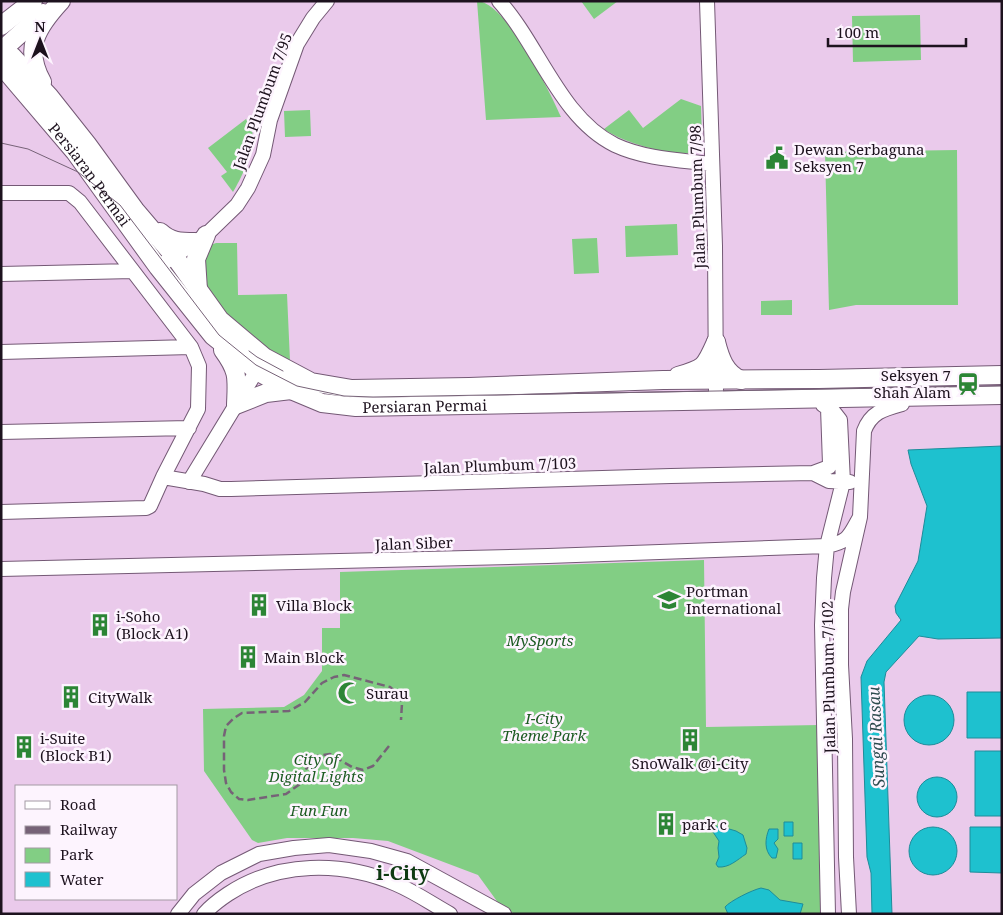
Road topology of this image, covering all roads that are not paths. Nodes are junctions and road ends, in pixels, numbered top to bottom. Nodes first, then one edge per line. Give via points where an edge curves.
1 (32, 1) edge
2 (44, 1) edge
3 (60, 1) edge
4 (327, 1) edge
5 (499, 1) edge
6 (707, 1) edge
7 (1, 26) edge
8 (1, 37) edge
9 (1, 52) edge
10 (1, 65) edge
11 (1, 85) edge
12 (21, 90) junction
13 (49, 96) junction
14 (712, 164) junction
15 (1, 193) edge
16 (135, 210) junction
17 (200, 238) junction
18 (175, 257) junction
19 (158, 267) junction
20 (132, 271) junction
21 (1, 274) edge
22 (198, 290) junction
23 (212, 335) junction
24 (716, 342) junction
25 (190, 347) junction
26 (1, 352) edge
27 (260, 364) junction
28 (1002, 375) edge
29 (663, 380) junction
30 (741, 380) junction
31 (716, 387) junction
32 (290, 390) junction
33 (1002, 395) edge
34 (637, 401) junction
35 (821, 403) junction
36 (1002, 403) edge
37 (902, 404) junction
38 (236, 405) junction
39 (189, 428) junction
40 (1, 432) edge
41 (166, 472) junction
42 (813, 473) junction
43 (191, 478) junction
44 (843, 482) junction
45 (862, 482) junction
46 (1, 512) edge
47 (860, 517) junction
48 (827, 546) junction
49 (1, 569) edge
50 (178, 914) edge
51 (204, 914) edge
52 (450, 914) edge
53 (504, 914) edge
54 (828, 914) edge
55 (849, 914) edge

1 - 7 main road
2 - 8 main road
3 - 9 main road
3 - 13 main road via 38,30 33,44 35,70
4 - 17 street, Jalan Plumbum 7/95 via 297,44 270,120 263,155 248,188 237,205
5 - 14 street via 574,111 595,132 616,145 645,155
6 - 14 street, Jalan Plumbum 7/98
9 - 13 main road, Persiaran Permai via 12,56
10 - 12 main road, Persiaran Permai
11 - 12 main road
12 - 19 main road, Persiaran Permai via 75,152
13 - 16 main road, Persiaran Permai
14 - 24 street, Jalan Plumbum 7/98
15 - 20 street via 69,193 80,202
16 - 17 main road via 166,238 176,242
16 - 18 main road, Persiaran Permai
17 - 18 street, Jalan Plumbum 7/95
17 - 22 main road via 196,259
18 - 19 street, Jalan Plumbum 7/95
18 - 22 main road, Persiaran Permai
19 - 23 main road, Persiaran Permai
20 - 21 street
20 - 25 street
22 - 27 main road, Persiaran Permai
23 - 27 main road, Persiaran Permai
23 - 38 main road via 233,363
24 - 29 main road via 706,364 698,370
24 - 30 main road via 722,364 733,377
24 - 31 street, Jalan Plumbum 7/98
25 - 26 street
25 - 39 street via 199,366 198,409
27 - 29 main road, Persiaran Permai via 312,382 352,389
27 - 32 main road, Persiaran Permai
27 - 38 street
28 - 30 main road, Persiaran Permai
29 - 31 main road, Persiaran Permai
30 - 31 main road, Persiaran Permai
31 - 34 main road via 656,394
31 - 35 main road via 781,392
32 - 34 main road, Persiaran Permai via 322,402 356,407
32 - 38 main road via 266,393
33 - 35 main road, Persiaran Permai
34 - 35 main road, Persiaran Permai via 779,398
35 - 37 main road
35 - 42 street via 830,464
35 - 44 street, Jalan Plumbum 7/102 via 840,420
36 - 37 main road
37 - 45 street, Jalan Plumbum 7/102 via 876,413 866,424
38 - 43 street
39 - 40 street
39 - 41 street
41 - 43 street, Jalan Plumbum 7/103
41 - 46 street via 154,500 146,508
42 - 43 street, Jalan Plumbum 7/103 via 231,489
42 - 44 street via 829,481
44 - 45 street
44 - 48 street, Jalan Plumbum 7/102
45 - 47 street, Jalan Plumbum 7/102
47 - 48 street via 848,539
47 - 55 street, Jalan Plumbum 7/102 via 841,609
48 - 49 street, Jalan Siber
48 - 54 street, Jalan Plumbum 7/102 via 822,625
50 - 53 street via 213,878 246,860 260,854 329,845 407,860
51 - 52 street via 245,883 285,870 320,867 351,870 396,884

